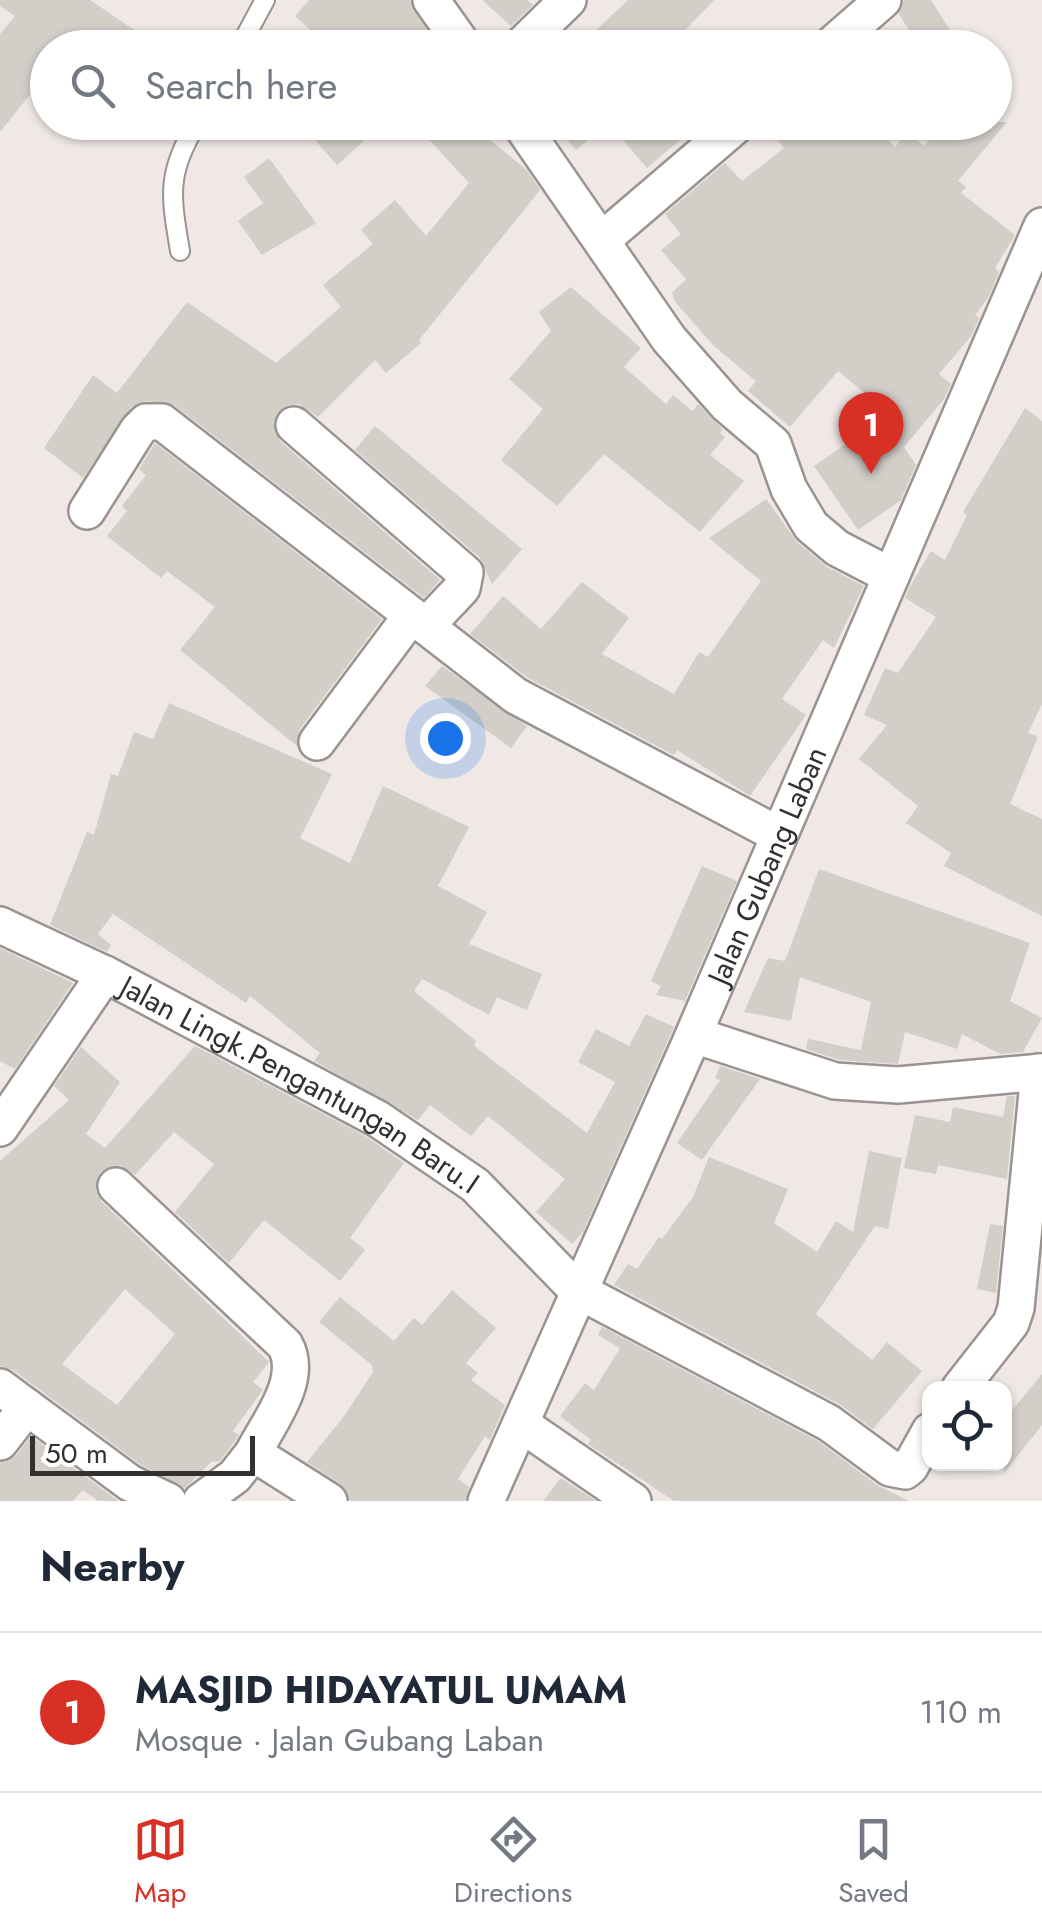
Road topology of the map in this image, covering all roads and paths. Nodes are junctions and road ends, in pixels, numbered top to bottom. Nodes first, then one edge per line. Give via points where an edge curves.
1 (265, 0) edge
2 (431, 0) edge
3 (568, 0) edge
4 (883, 0) edge
5 (249, 30) edge
6 (453, 30) edge
7 (537, 30) edge
8 (849, 30) edge
9 (187, 140) edge
10 (532, 140) edge
11 (719, 140) edge
12 (1042, 226) edge
13 (602, 240) junction
14 (180, 251) dead end
15 (294, 425) dead end
16 (88, 511) dead end
17 (891, 576) junction
18 (419, 621) junction
19 (317, 742) dead end
20 (778, 834) junction
21 (0, 925) edge
22 (105, 974) junction
23 (694, 1034) junction
24 (1040, 1072) edge
25 (0, 1128) edge
26 (116, 1186) dead end
27 (577, 1290) junction
28 (965, 1381) edge
29 (14, 1397) edge
30 (521, 1424) junction
31 (0, 1442) edge
32 (922, 1446) edge
33 (252, 1453) junction
34 (168, 1501) edge
35 (201, 1501) edge
36 (329, 1501) edge
37 (486, 1501) edge
38 (633, 1501) edge

1 - 5 lane
2 - 6 street
3 - 7 street
4 - 8 street
9 - 14 lane via 174,162
10 - 13 street
11 - 13 street
12 - 17 street, Jalan Gubang Laban
13 - 17 street via 669,339 727,405 773,444 811,526
15 - 18 street via 465,573 462,588
16 - 18 street via 138,430 146,422 162,422
17 - 20 street, Jalan Gubang Laban
18 - 19 street
18 - 20 street via 543,712
20 - 23 street, Jalan Gubang Laban
21 - 22 street
22 - 25 street, Jalan Lingk.Pengantungan Baru.I
22 - 27 street, Jalan Lingk.Pengantungan Baru.I via 378,1119 446,1163
23 - 24 street via 835,1081 898,1086
23 - 27 street, Jalan Gubang Laban
24 - 28 street via 1016,1308
26 - 33 street via 292,1357 292,1375
27 - 30 street, Jalan Gubang Laban
27 - 32 street, Jalan Lingk.Pengantungan Baru.I via 830,1422 890,1468 906,1471
29 - 31 street
29 - 34 street via 130,1483
30 - 37 street, Jalan Gubang Laban
30 - 38 street
33 - 35 street via 235,1476
33 - 36 street

